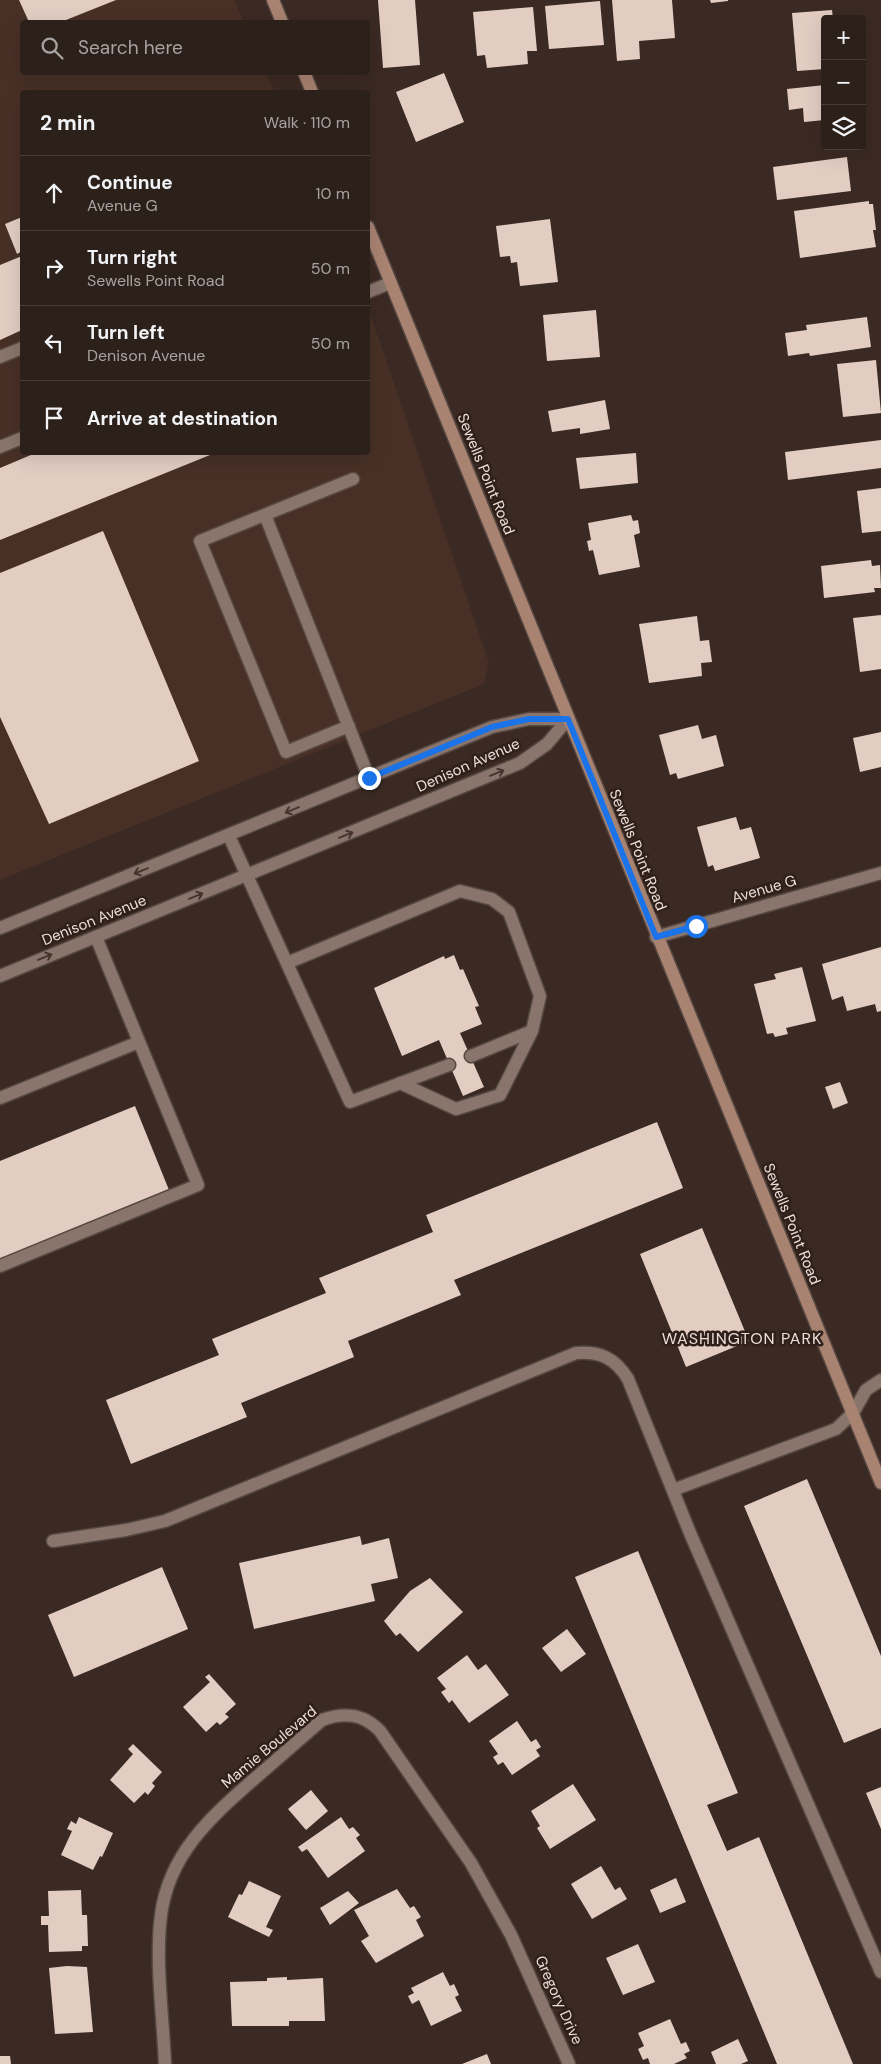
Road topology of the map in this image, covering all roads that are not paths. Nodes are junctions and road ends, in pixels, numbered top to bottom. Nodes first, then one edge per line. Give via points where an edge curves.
1 (273, 0) edge
2 (281, 20) edge
3 (305, 75) edge
4 (311, 90) edge
5 (370, 232) edge
6 (390, 282) junction
7 (370, 291) edge
8 (20, 349) edge
9 (0, 357) edge
10 (20, 439) edge
11 (0, 447) edge
12 (353, 479) dead end
13 (265, 515) junction
14 (568, 719) junction
15 (349, 726) junction
16 (369, 778) junction
17 (229, 836) junction
18 (881, 873) edge
19 (247, 875) junction
20 (0, 928) edge
21 (96, 937) junction
22 (656, 937) junction
23 (287, 963) junction
24 (0, 976) edge
25 (532, 1031) junction
26 (139, 1042) junction
27 (471, 1056) dead end
28 (449, 1065) dead end
29 (400, 1083) junction
30 (0, 1098) edge
31 (0, 1266) edge
32 (881, 1380) edge
33 (853, 1413) junction
34 (881, 1483) edge
35 (673, 1490) junction
36 (53, 1541) dead end
37 (518, 1950) joint
38 (881, 1972) edge
39 (165, 2064) edge
40 (569, 2064) edge

1 - 2 main road
3 - 4 main road
5 - 6 main road, Sewells Point Road
6 - 7 street
6 - 14 main road, Sewells Point Road
8 - 9 street
10 - 11 street
12 - 13 street
13 - 15 street
13 - 15 street via 200,541 286,752
14 - 16 street, Denison Avenue via 529,719 492,727
19 -> 14 street, Denison Avenue via 520,763 546,744
14 - 22 main road, Sewells Point Road
15 - 16 street
16 -> 17 street, Denison Avenue
17 - 19 street
17 -> 20 street, Denison Avenue
18 - 22 street, Avenue G
21 -> 19 street, Denison Avenue
19 - 23 street
24 -> 21 street, Denison Avenue
21 - 26 street
22 - 33 main road, Sewells Point Road
23 - 25 street via 460,891 492,899 509,912 540,996
23 - 29 street via 350,1102
25 - 27 street
25 - 29 street via 500,1095 456,1110
26 - 30 street
26 - 31 street via 198,1185
28 - 29 street
32 - 33 street via 866,1390
33 - 34 main road, Sewells Point Road
33 - 35 street via 836,1429
35 - 36 street via 628,1379 620,1367 606,1356 576,1353 165,1521
35 - 38 street
37 - 39 street, Mamie Boulevard via 471,1863 380,1730 358,1715 340,1714 322,1720 232,1799 199,1830 182,1854 168,1886 159,1934
37 - 40 street, Gregory Drive

